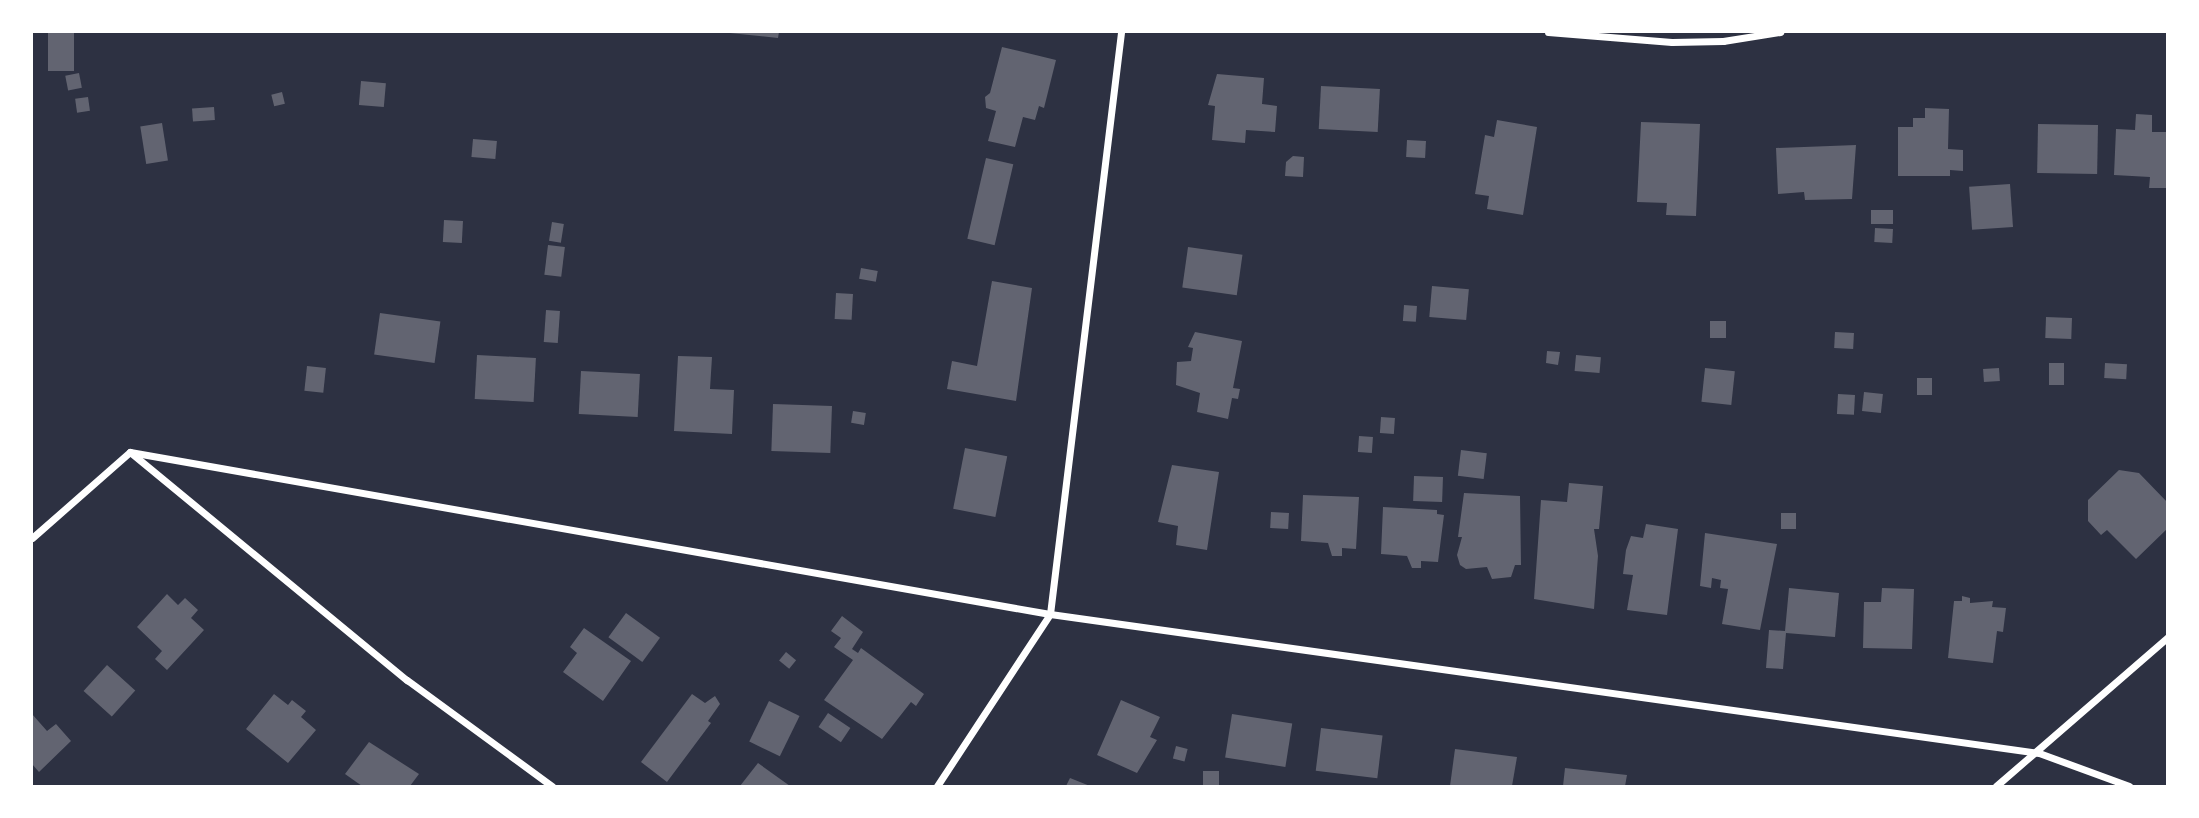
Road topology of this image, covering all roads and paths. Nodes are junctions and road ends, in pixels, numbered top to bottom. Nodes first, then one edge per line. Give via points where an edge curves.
1 (1121, 32) edge
2 (1548, 32) edge
3 (1780, 32) edge
4 (130, 452) junction
5 (32, 538) edge
6 (1050, 614) junction
7 (2168, 637) edge
8 (2039, 753) junction
9 (552, 786) edge
10 (937, 786) edge
11 (1996, 786) edge
12 (2129, 786) edge

1 - 6 street
2 - 3 street via 1672,43
4 - 5 street
4 - 6 street
4 - 9 street via 407,680
6 - 8 street
6 - 10 street
7 - 8 street
8 - 11 street
8 - 12 street

